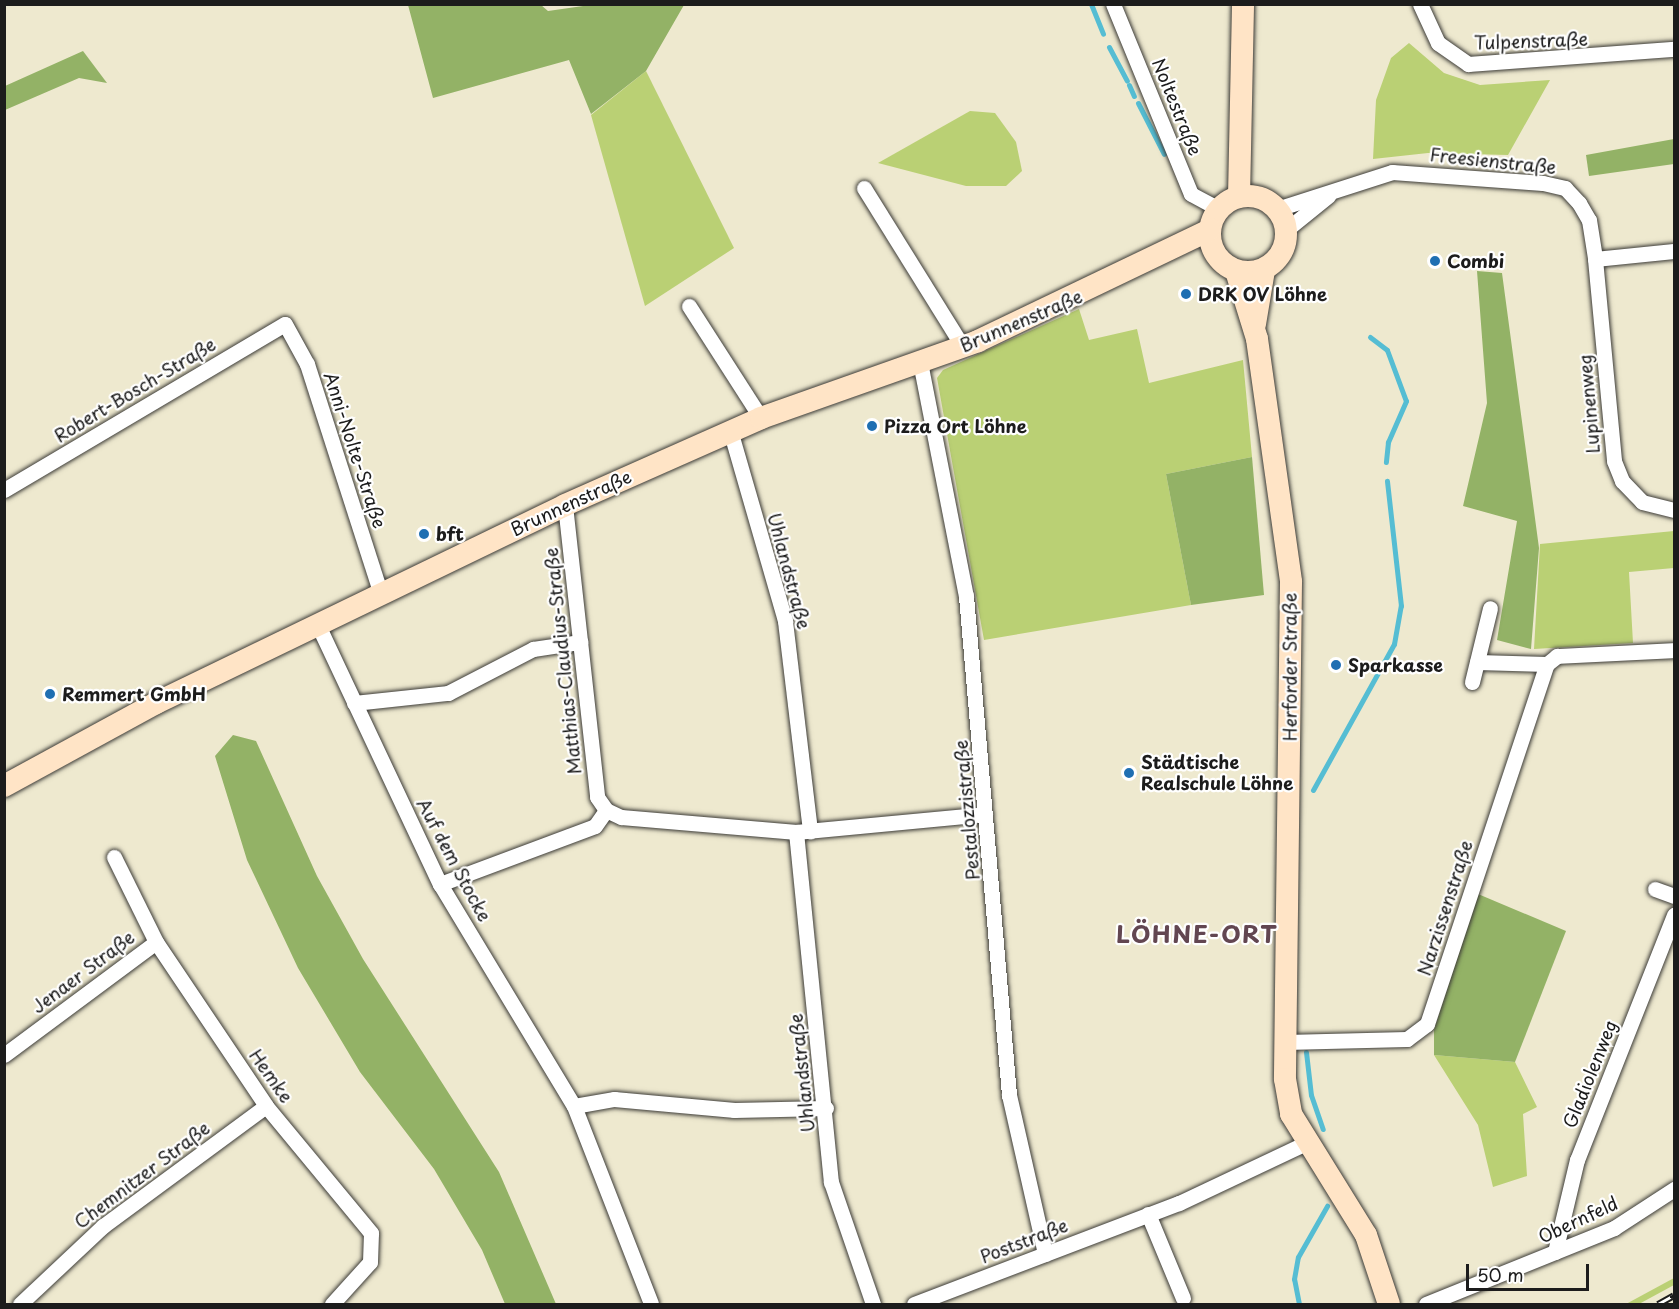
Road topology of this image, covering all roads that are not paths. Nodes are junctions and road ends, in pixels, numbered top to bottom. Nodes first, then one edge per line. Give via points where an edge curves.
1 (1113, 4) edge
2 (1243, 4) edge
3 (1420, 4) edge
4 (1674, 49) edge
5 (864, 188) dead end
6 (1334, 192) junction
7 (1258, 201) junction
8 (1214, 220) junction
9 (1286, 230) junction
10 (1674, 251) edge
11 (1216, 256) junction
12 (1595, 259) junction
13 (1155, 260) junction
14 (1264, 270) junction
15 (1236, 271) junction
16 (689, 306) dead end
17 (285, 324) joint
18 (1254, 328) junction
19 (963, 346) junction
20 (920, 362) junction
21 (761, 418) junction
22 (730, 430) junction
23 (4, 490) edge
24 (566, 505) junction
25 (1674, 510) edge
26 (380, 591) junction
27 (1490, 608) dead end
28 (317, 623) junction
29 (580, 642) junction
30 (1674, 650) edge
31 (1552, 660) junction
32 (1477, 662) junction
33 (1472, 682) dead end
34 (354, 703) junction
35 (4, 786) edge
36 (606, 810) junction
37 (986, 814) junction
38 (803, 832) junction
39 (114, 857) dead end
40 (440, 884) junction
41 (1655, 888) dead end
42 (1674, 896) edge
43 (1674, 915) edge
44 (156, 942) junction
45 (1285, 1042) junction
46 (4, 1056) edge
47 (266, 1106) junction
48 (574, 1106) junction
49 (826, 1108) junction
50 (1306, 1143) junction
51 (1674, 1189) edge
52 (1148, 1214) junction
53 (1555, 1252) junction
54 (1045, 1254) junction
55 (1183, 1298) dead end
56 (340, 1302) edge
57 (20, 1305) edge
58 (651, 1305) edge
59 (873, 1305) edge
60 (914, 1305) edge
61 (1389, 1305) edge
62 (1426, 1305) edge

1 - 8 street, Noltestraße via 1188,186
2 - 7 main road via 1241,128
3 - 4 street, Tulpenstraße via 1438,43 1468,64
5 - 19 street
6 - 7 street, Freesienstraße
6 - 9 street, Freesienstraße
6 - 12 street, Freesienstraße via 1392,172 1565,188 1588,220
7 - 8 main road
7 - 9 main road
8 - 11 main road
8 - 13 main road, Brunnenstraße
9 - 14 main road via 1279,258
10 - 12 street
11 - 13 main road, Brunnenstraße
11 - 15 main road
12 - 25 street, Lupinenweg via 1614,461 1622,481 1642,502
13 - 19 main road, Brunnenstraße
14 - 15 main road
14 - 18 main road, Herforder Straße
15 - 18 main road, Herforder Straße
16 - 21 street
17 - 23 street, Robert-Bosch-Straße
17 - 26 street, Anni-Nolte-Straße via 307,364
18 - 45 main road, Herforder Straße via 1291,582
19 - 20 main road, Brunnenstraße
20 - 21 main road, Brunnenstraße
20 - 37 street, Pestalozzistraße via 966,596
21 - 22 main road, Brunnenstraße
22 - 24 main road, Brunnenstraße
22 - 38 street, Uhlandstraße via 785,621
24 - 26 main road, Brunnenstraße
24 - 29 street, Matthias-Claudius-Straße
26 - 28 main road, Brunnenstraße
27 - 32 street
28 - 34 street, Auf dem Stocke
28 - 35 main road, Brunnenstraße
29 - 34 street via 533,649 448,693
29 - 36 street, Matthias-Claudius-Straße via 597,797
30 - 31 street
31 - 32 street
31 - 45 street, Narzissenstraße via 1427,1024 1407,1040
32 - 33 street
34 - 40 street, Auf dem Stocke
36 - 38 street via 621,816
36 - 40 street via 595,826
37 - 38 street
37 - 54 street, Pestalozzistraße via 1009,1095
38 - 49 street, Uhlandstraße
39 - 44 street, Hemke
40 - 48 street, Auf dem Stocke
41 - 42 street
43 - 53 street, Gladiolenweg via 1576,1160
44 - 46 street, Jenaer Straße
44 - 47 street, Hemke
45 - 50 main road, Herforder Straße via 1291,1114
47 - 56 street, Hemke via 371,1233 370,1262
47 - 57 street, Chemnitzer Straße via 103,1226
48 - 49 street via 614,1099 734,1110
48 - 58 street, Auf dem Stocke
49 - 59 street, Uhlandstraße via 831,1182
50 - 52 street, Poststraße
50 - 61 main road, Herforder Straße via 1366,1235
51 - 53 street, Obernfeld via 1614,1228
52 - 54 street, Poststraße
52 - 55 street
53 - 62 street, Obernfeld
54 - 60 street, Poststraße

